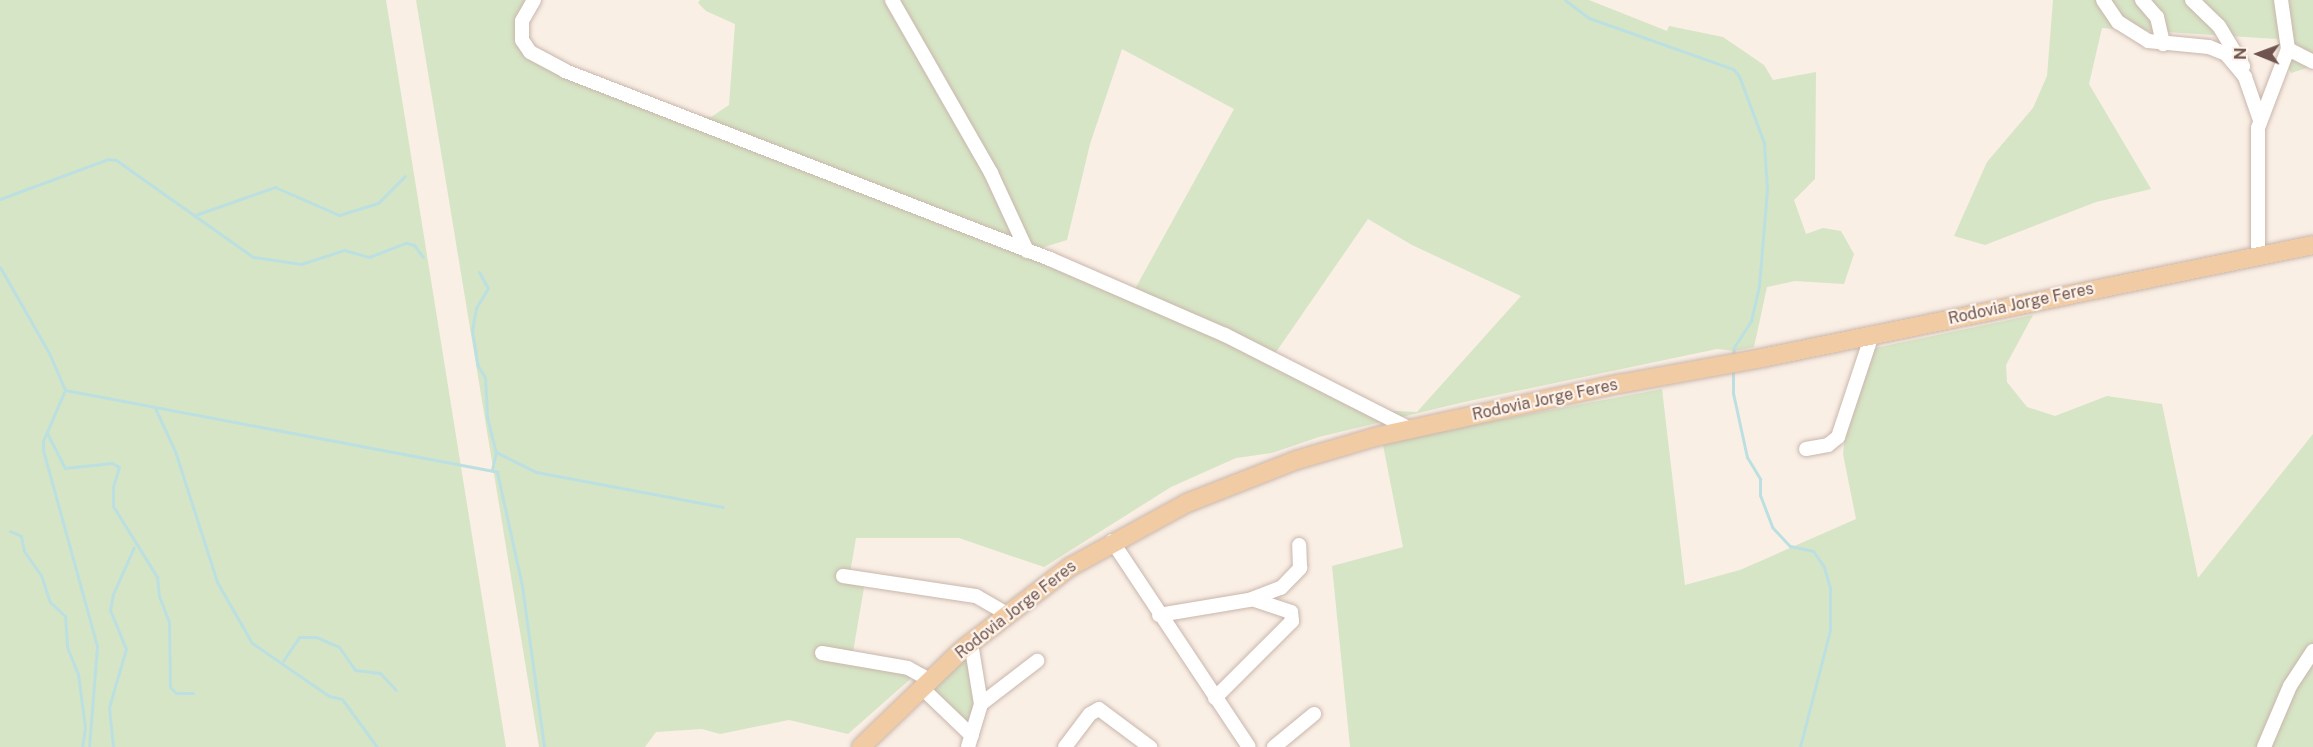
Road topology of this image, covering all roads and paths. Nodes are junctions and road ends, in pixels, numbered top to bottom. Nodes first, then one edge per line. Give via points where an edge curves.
1 (534, 0) edge
2 (892, 0) edge
3 (2103, 0) edge
4 (2142, 0) edge
5 (2192, 0) edge
6 (2281, 0) edge
7 (2163, 44) junction
8 (2288, 49) junction
9 (2313, 62) edge
10 (2245, 77) junction
11 (2260, 120) junction
12 (2313, 245) edge
13 (1027, 251) junction
14 (2258, 257) junction
15 (1872, 335) junction
16 (1410, 429) junction
17 (1806, 449) dead end
18 (1112, 541) junction
19 (1299, 545) dead end
20 (843, 576) dead end
21 (1252, 599) junction
22 (1007, 614) junction
23 (1159, 615) junction
24 (971, 643) junction
25 (2313, 651) edge
26 (822, 653) dead end
27 (1037, 661) dead end
28 (926, 684) junction
29 (1215, 698) junction
30 (981, 704) junction
31 (1314, 714) dead end
32 (970, 742) edge
33 (861, 747) edge
34 (1065, 747) edge
35 (1150, 747) edge
36 (1249, 747) edge
37 (1274, 747) edge
38 (2264, 747) edge

1 - 13 street via 522,21 520,34 525,46 543,61
2 - 13 street via 991,173
3 - 7 street via 2126,29
4 - 7 street via 2157,17
5 - 10 street via 2235,48
6 - 8 street
7 - 10 street via 2221,51
8 - 9 street
8 - 11 street
10 - 11 street
11 - 14 street via 2256,142
12 - 14 main road, Rodovia Jorge Feres
13 - 16 street via 1225,335
14 - 15 main road, Rodovia Jorge Feres
15 - 16 main road, Rodovia Jorge Feres
15 - 17 street via 1838,437 1828,445
16 - 18 main road, Rodovia Jorge Feres via 1336,447 1268,470 1187,503
18 - 22 main road, Rodovia Jorge Feres
18 - 23 street
19 - 21 street via 1301,562 1296,574 1281,588
20 - 22 street via 976,596
21 - 23 street
21 - 29 street via 1292,612 1292,621
22 - 24 main road, Rodovia Jorge Feres
23 - 29 street
24 - 28 main road, Rodovia Jorge Feres
24 - 30 street
25 - 38 street via 2290,686
26 - 28 street via 908,668
27 - 30 street
28 - 32 street
28 - 33 main road, Rodovia Jorge Feres
29 - 36 street
30 - 32 street
31 - 37 street
34 - 35 street via 1090,714 1099,710

